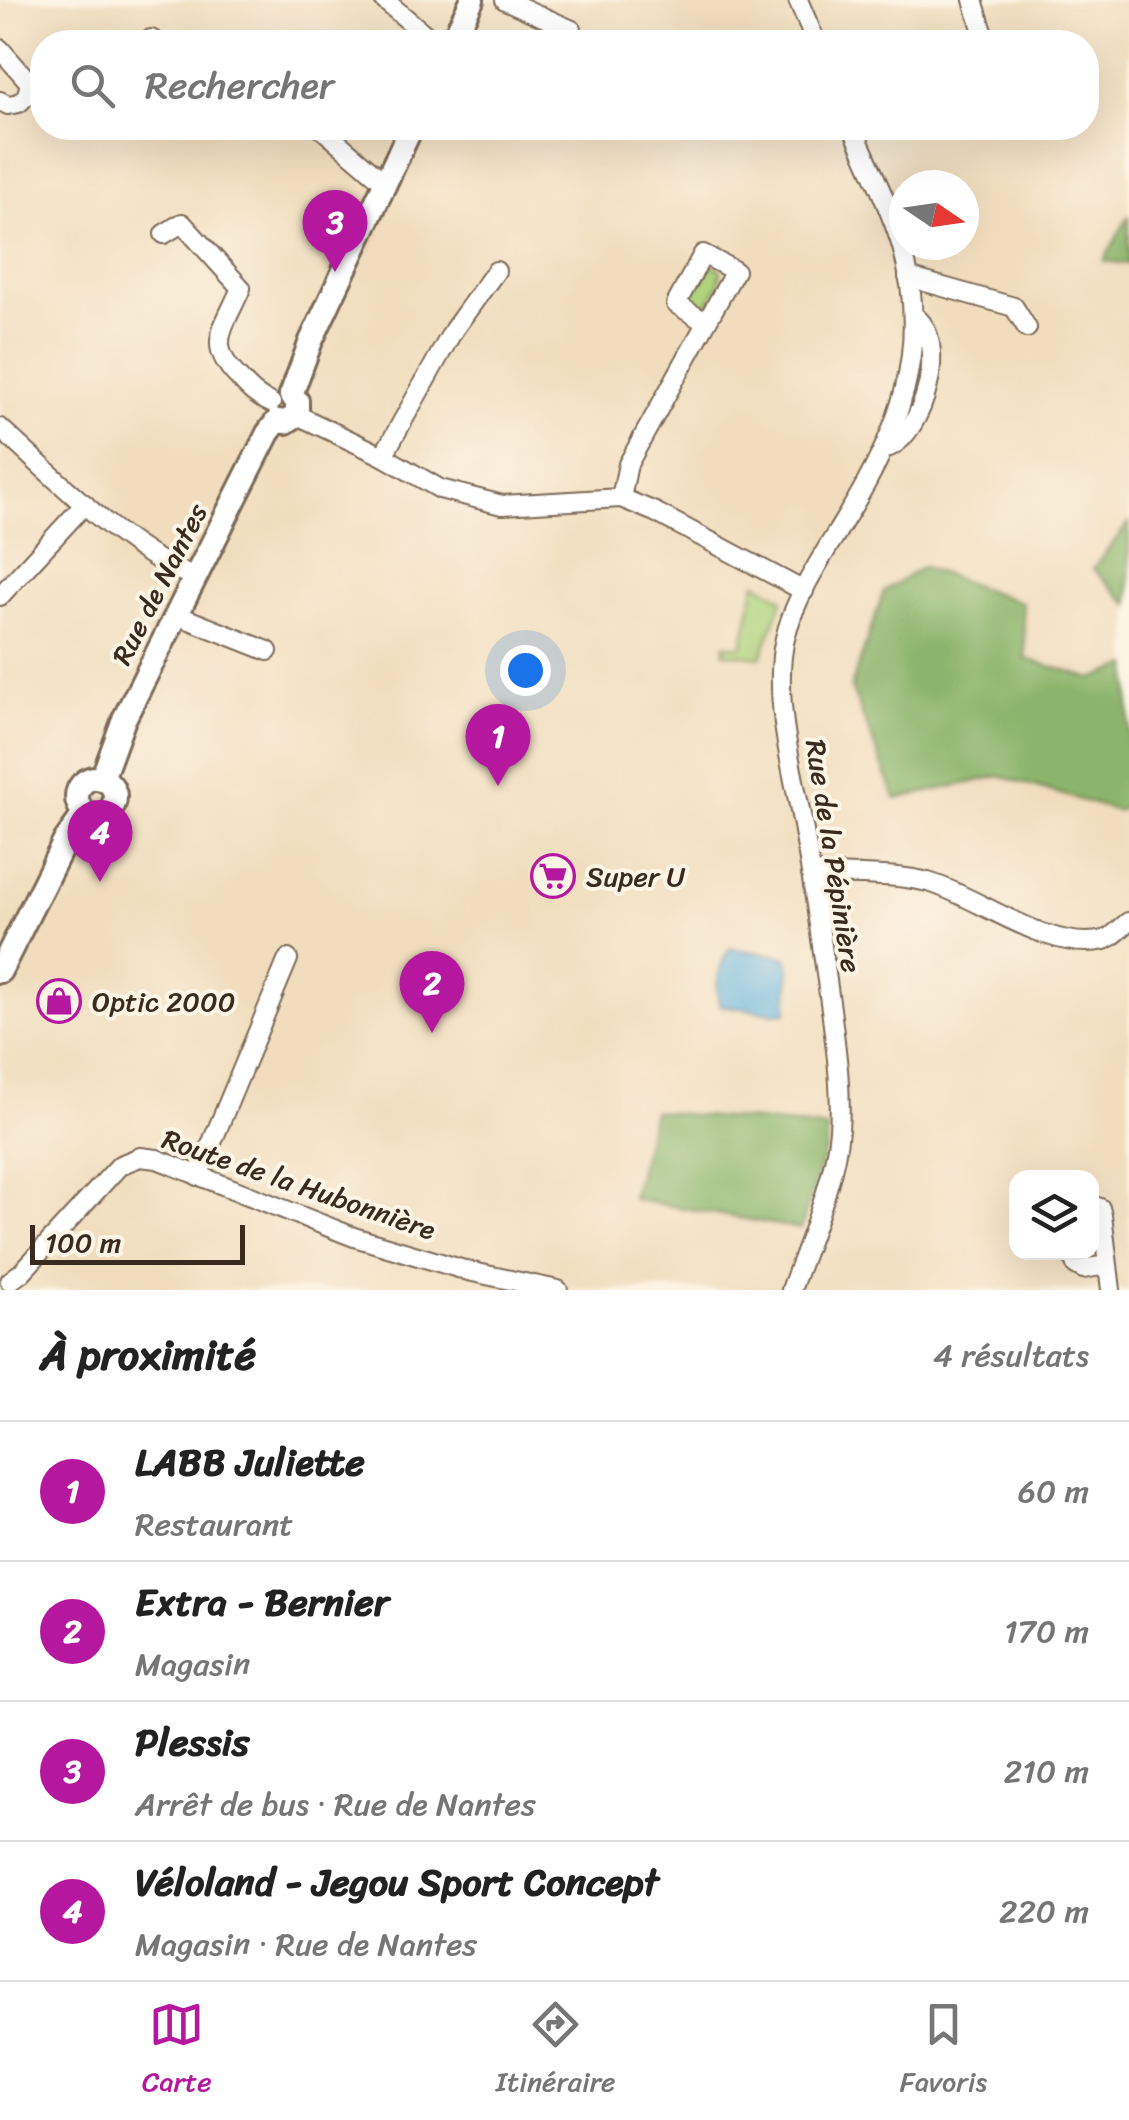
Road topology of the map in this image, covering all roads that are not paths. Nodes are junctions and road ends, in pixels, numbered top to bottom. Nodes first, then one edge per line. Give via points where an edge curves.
1 (384, 0) edge
2 (472, 0) edge
3 (505, 0) edge
4 (798, 0) edge
5 (973, 0) edge
6 (420, 30) edge
7 (458, 30) edge
8 (572, 30) edge
9 (811, 30) edge
10 (982, 30) edge
11 (0, 49) edge
12 (0, 101) edge
13 (335, 140) edge
14 (405, 140) edge
15 (858, 140) edge
16 (384, 182) junction
17 (164, 234) dead end
18 (496, 270) dead end
19 (908, 276) junction
20 (706, 322) dead end
21 (1027, 328) dead end
22 (284, 408) junction
23 (0, 428) edge
24 (383, 456) junction
25 (622, 498) junction
26 (85, 504) junction
27 (196, 577) junction
28 (804, 591) junction
29 (0, 596) edge
30 (177, 615) junction
31 (268, 651) dead end
32 (811, 873) junction
33 (1128, 922) edge
34 (288, 958) dead end
35 (0, 972) edge
36 (198, 1176) junction
37 (1099, 1208) edge
38 (1074, 1260) edge
39 (1106, 1265) junction
40 (10, 1284) edge
41 (558, 1290) edge
42 (791, 1290) edge
43 (1110, 1290) edge

1 - 6 street
2 - 7 main road
3 - 8 street
4 - 9 street
5 - 10 street
11 - 12 street via 30,83 20,103
13 - 16 street
14 - 16 main road, Rue de Nantes
15 - 19 street, Rue de la Pépinière
16 - 22 main road, Rue de Nantes
17 - 22 street via 182,223 241,288 218,352 257,397
18 - 24 street via 454,329
19 - 21 street via 1014,307
19 - 28 street, Rue de la Pépinière via 913,351 886,449
20 - 25 street via 628,464
22 - 24 street
22 - 27 main road, Rue de Nantes
23 - 26 street
24 - 25 street via 440,489 502,505
25 - 28 street
26 - 27 street via 158,561
26 - 29 street
27 - 30 main road, Rue de Nantes
28 - 32 street, Rue de la Pépinière via 782,655 782,694
30 - 31 street
30 - 35 main road, Rue de Nantes via 124,718 102,779 112,787 113,804 101,816 85,813 64,842
32 - 33 street via 932,883 1012,922 1078,942 1107,940
32 - 42 street, Rue de la Pépinière via 836,1053 839,1134
34 - 36 street
36 - 40 street, Route de la Hubonnière via 157,1159 120,1164
36 - 41 street, Route de la Hubonnière via 354,1237
37 - 39 street
38 - 39 street via 1083,1269
39 - 43 street

